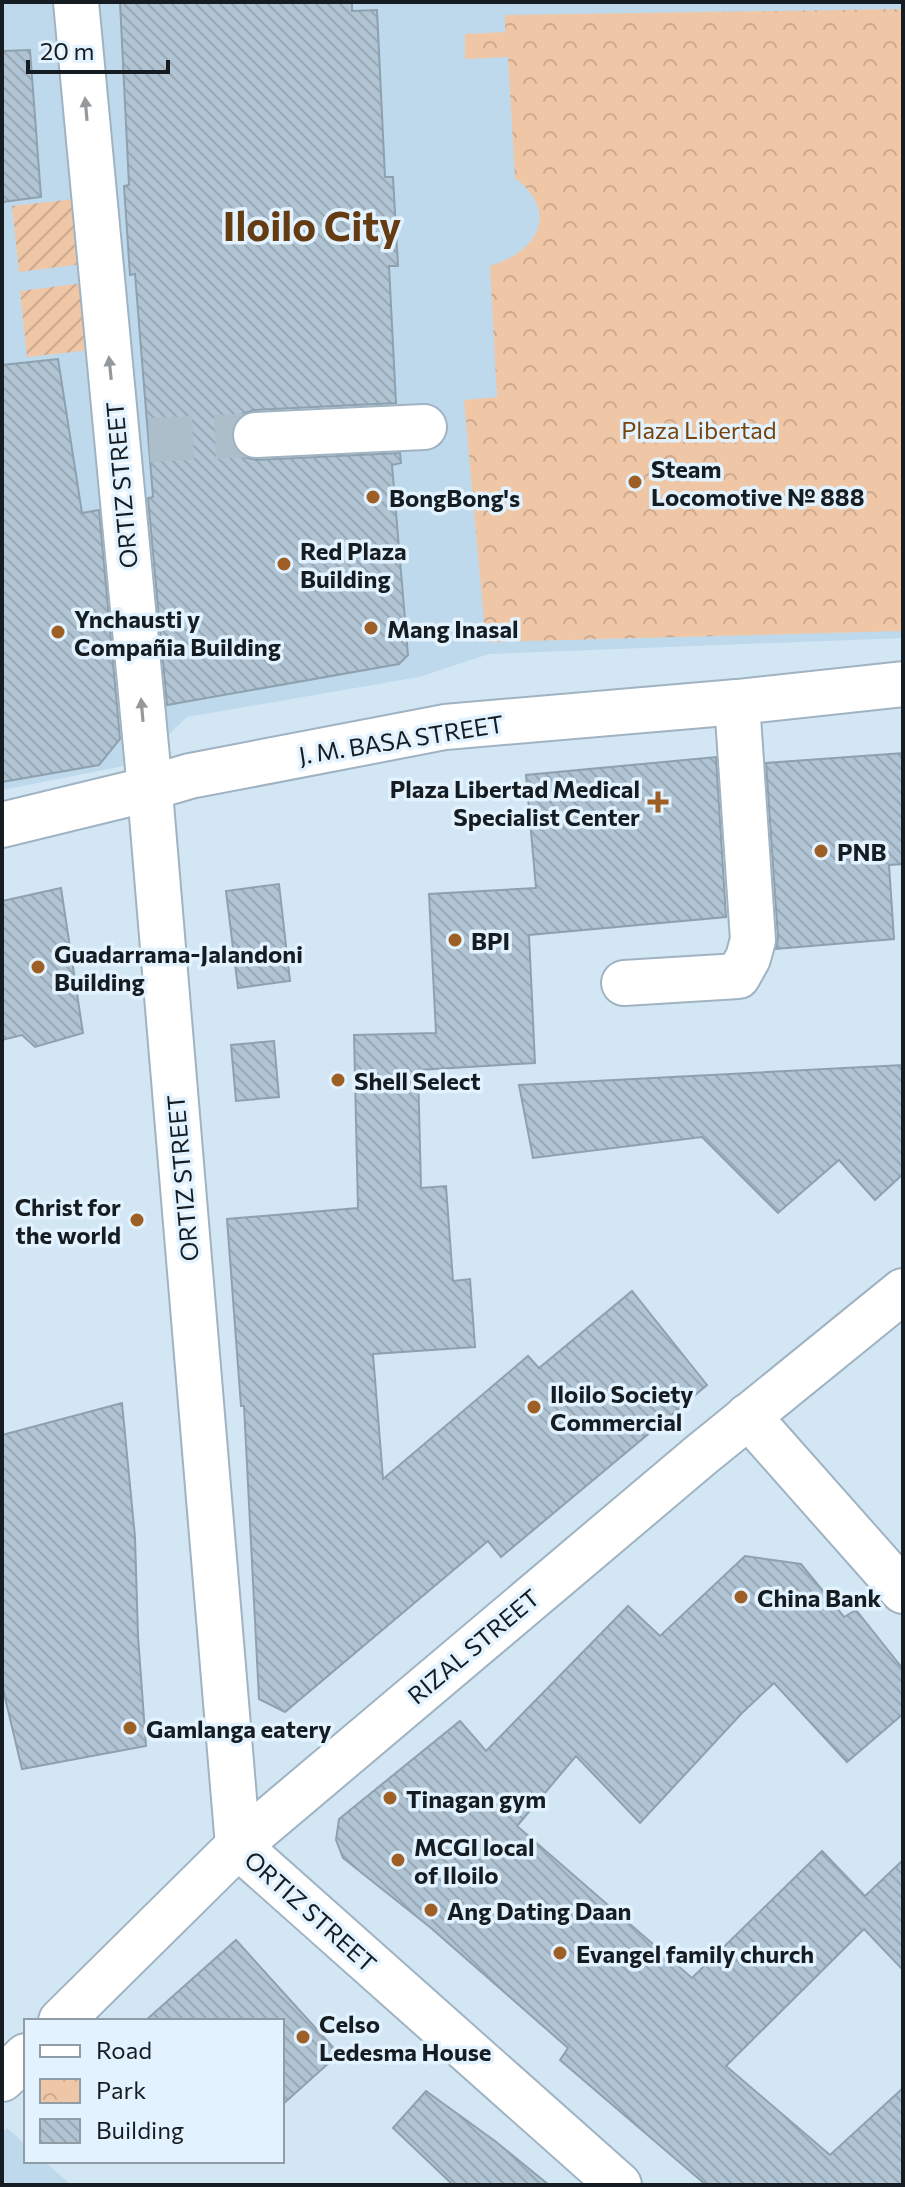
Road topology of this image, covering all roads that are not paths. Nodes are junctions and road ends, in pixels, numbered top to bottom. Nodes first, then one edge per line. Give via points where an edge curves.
1 (76, 2) edge
2 (424, 427) dead end
3 (256, 435) tunnel mouth
4 (903, 684) edge
5 (737, 702) junction
6 (149, 788) junction
7 (2, 825) edge
8 (624, 983) dead end
9 (903, 1291) edge
10 (748, 1416) junction
11 (903, 1591) edge
12 (238, 1846) junction
13 (63, 2019) edge
14 (24, 2058) edge
15 (2, 2079) edge
16 (619, 2185) edge

6 -> 1 street, ORTIZ STREET via 133,441
2 - 3 street
4 - 5 street, J. M. BASA STREET
5 - 6 street, J. M. BASA STREET via 445,727
5 - 8 street via 753,940 748,958 738,976
6 - 7 street, J. M. BASA STREET
6 - 12 street, ORTIZ STREET
9 - 10 street, RIZAL STREET
10 - 11 street
10 - 12 street, RIZAL STREET
12 - 13 street, RIZAL STREET
12 - 16 street, ORTIZ STREET
14 - 15 street

